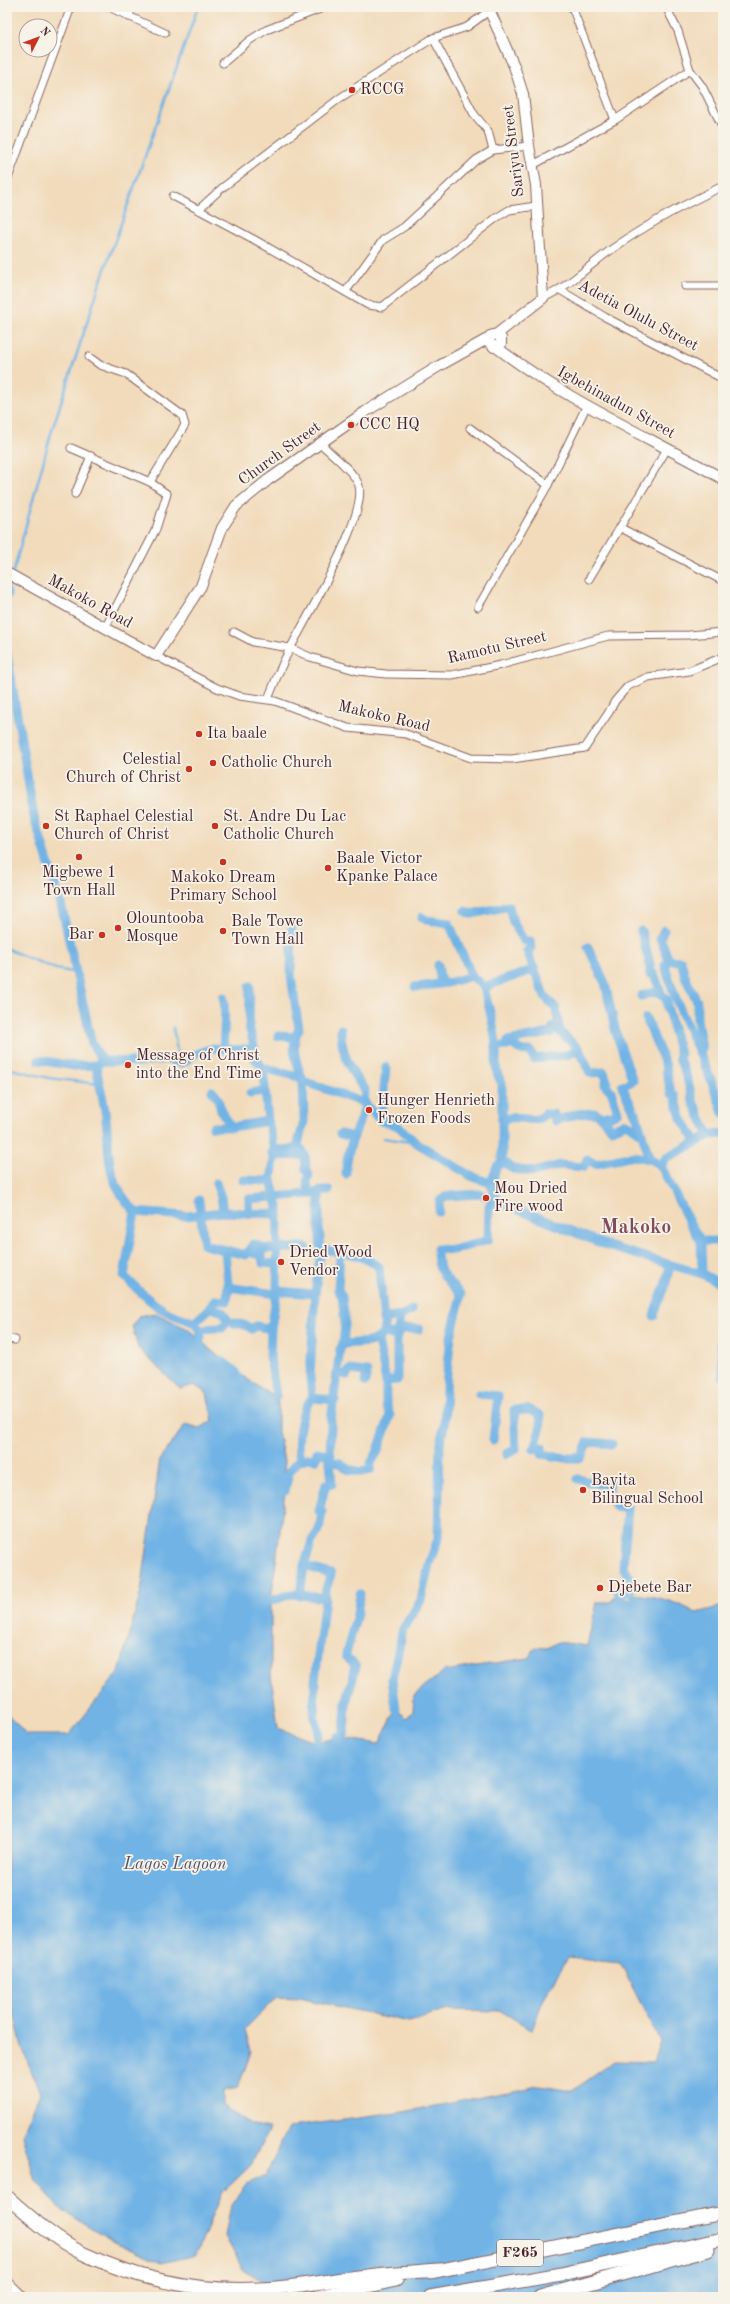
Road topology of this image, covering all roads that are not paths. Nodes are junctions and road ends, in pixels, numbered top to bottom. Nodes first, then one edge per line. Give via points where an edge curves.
1 (71, 7) edge
2 (109, 7) edge
3 (132, 7) edge
4 (325, 7) edge
5 (572, 7) edge
6 (666, 7) edge
7 (489, 9) edge
8 (129, 17) junction
9 (165, 33) dead end
10 (433, 38) junction
11 (223, 63) dead end
12 (690, 70) junction
13 (615, 120) junction
14 (723, 128) edge
15 (529, 146) junction
16 (493, 150) junction
17 (533, 165) junction
18 (7, 181) edge
19 (723, 186) edge
20 (173, 196) dead end
21 (536, 206) junction
22 (198, 210) junction
23 (685, 286) dead end
24 (723, 286) edge
25 (560, 290) junction
26 (346, 291) junction
27 (543, 298) junction
28 (493, 336) junction
29 (89, 357) dead end
30 (723, 379) edge
31 (587, 405) junction
32 (470, 428) dead end
33 (320, 443) junction
34 (71, 448) dead end
35 (667, 449) junction
36 (91, 456) junction
37 (723, 479) edge
38 (150, 482) junction
39 (548, 485) junction
40 (75, 494) dead end
41 (621, 528) junction
42 (7, 573) edge
43 (589, 579) dead end
44 (723, 582) edge
45 (478, 607) dead end
46 (105, 628) junction
47 (234, 632) dead end
48 (723, 632) edge
49 (290, 648) junction
50 (156, 656) junction
51 (723, 657) edge
52 (268, 699) junction
53 (7, 1338) edge
54 (15, 1340) dead end
55 (7, 2197) edge
56 (723, 2213) edge
57 (723, 2239) edge
58 (723, 2245) edge
59 (439, 2270) junction
60 (7, 2284) edge
61 (20, 2297) edge
62 (317, 2297) edge
63 (430, 2297) edge
64 (540, 2297) edge

1 - 18 street
2 - 8 street
3 - 8 street
4 - 11 street via 266,30
5 - 13 street
6 - 12 street via 678,31
7 - 10 street via 467,27
7 - 15 street, Sariyu Street via 514,66 523,94
8 - 9 street
10 - 16 street via 474,114 488,131
10 - 22 street via 312,117
12 - 13 street
12 - 14 street via 702,86
13 - 17 street
15 - 16 street
15 - 17 street, Sariyu Street
16 - 26 street via 476,160 454,179 404,227 383,240
17 - 21 street, Sariyu Street
19 - 25 street via 641,228
20 - 22 street
21 - 26 street via 509,210 496,218 382,307 368,305
21 - 27 street, Sariyu Street
22 - 26 street
23 - 24 street
25 - 27 street
25 - 30 street, Adetia Olulu Street via 605,317
27 - 28 street, Church Street
28 - 31 street, Igbehinadun Street via 489,344
28 - 33 street, Church Street via 439,366
29 - 38 street via 100,365 126,374 182,415 185,425
31 - 35 street, Igbehinadun Street
31 - 39 street
32 - 39 street
33 - 49 street via 358,484 359,504 343,545 301,632
33 - 50 street, Church Street via 268,480 236,506 228,516 200,586
34 - 36 street
35 - 37 street, Igbehinadun Street
35 - 41 street
36 - 38 street
36 - 40 street
38 - 46 street via 166,494 166,501 156,529
39 - 45 street
41 - 43 street
41 - 44 street
42 - 46 street, Makoko Road
46 - 50 street, Makoko Road
47 - 49 street, Ramotu Street via 253,642
48 - 49 street, Ramotu Street via 608,636 501,665 452,675 358,671 310,657
49 - 52 street
50 - 52 street, Makoko Road via 223,690 239,696
51 - 52 street, Makoko Road via 689,671 648,677 628,686 615,701 585,748 512,758 471,758 406,734 348,728
53 - 54 street
55 - 59 highway via 39,2225 81,2252 127,2271 171,2284 210,2289 258,2289 359,2276
56 - 59 highway, F265
57 - 63 highway, F265 via 561,2274
58 - 64 highway
59 - 62 highway, F265
60 - 61 highway

